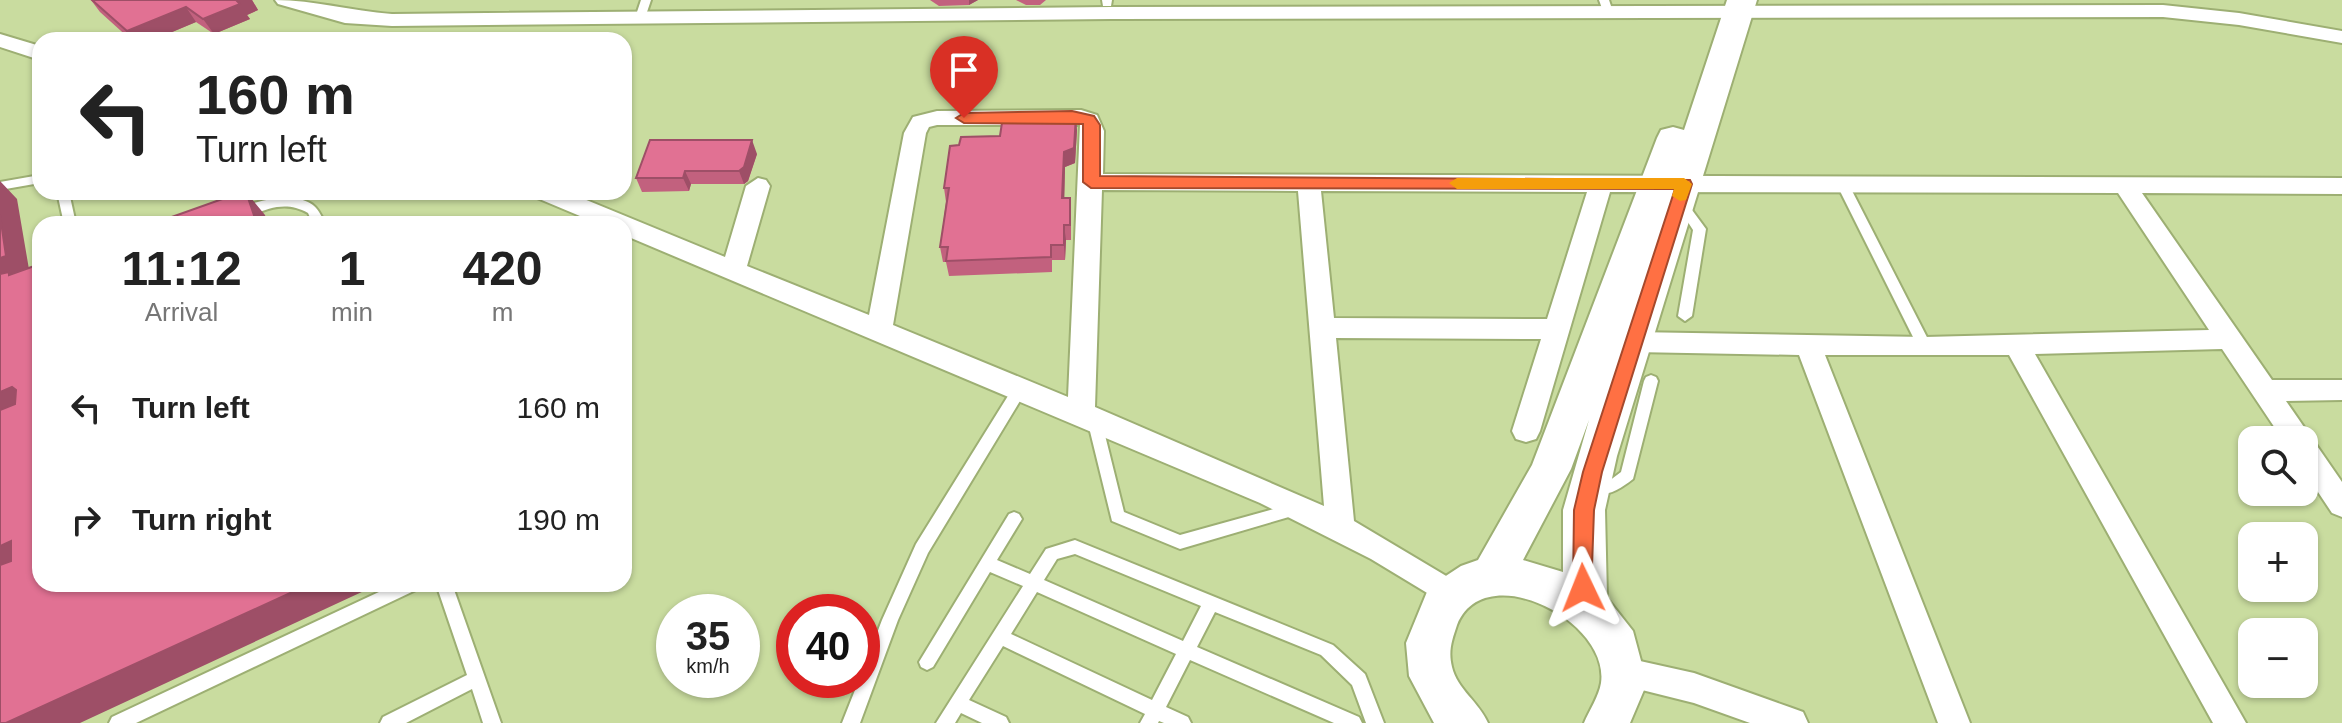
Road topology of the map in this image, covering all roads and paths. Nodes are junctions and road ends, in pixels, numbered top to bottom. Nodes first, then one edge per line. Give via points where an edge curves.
1 (285, 0) edge
2 (404, 0) edge
3 (1107, 4) edge
4 (1371, 6) edge
5 (1606, 6) edge
6 (1730, 6) edge
7 (643, 9) edge
8 (392, 20) junction
9 (384, 32) edge
10 (2342, 37) edge
11 (0, 40) edge
12 (32, 50) edge
13 (32, 180) edge
14 (1091, 182) junction
15 (1309, 183) junction
16 (1842, 183) junction
17 (2123, 183) junction
18 (1601, 184) junction
19 (0, 186) edge
20 (758, 186) dead end
21 (2342, 186) edge
22 (1673, 191) junction
23 (599, 202) edge
24 (235, 216) edge
25 (316, 216) edge
26 (614, 216) edge
27 (632, 228) edge
28 (733, 271) junction
29 (1685, 316) dead end
30 (1323, 328) junction
31 (1557, 329) junction
32 (879, 330) junction
33 (2229, 339) junction
34 (1634, 342) junction
35 (2016, 344) junction
36 (1809, 347) junction
37 (1925, 347) junction
38 (1651, 381) dead end
39 (1021, 387) junction
40 (2342, 390) edge
41 (2264, 391) junction
42 (1088, 416) junction
43 (2288, 426) edge
44 (1526, 431) dead end
45 (2318, 470) edge
46 (1588, 489) junction
47 (2342, 505) edge
48 (1299, 508) junction
49 (1014, 519) dead end
50 (1340, 526) junction
51 (987, 563) junction
52 (1033, 584) junction
53 (1471, 586) junction
54 (395, 592) edge
55 (447, 592) edge
56 (1211, 603) junction
57 (1585, 605) junction
58 (1000, 637) junction
59 (1187, 650) junction
60 (927, 662) dead end
61 (1622, 671) junction
62 (477, 678) junction
63 (958, 703) junction
64 (1448, 713) edge
65 (1152, 717) edge
66 (118, 723) edge
67 (389, 723) edge
68 (492, 723) edge
69 (851, 723) edge
70 (945, 723) edge
71 (1000, 723) edge
72 (1182, 723) edge
73 (1353, 723) edge
74 (1375, 723) edge
75 (1607, 723) edge
76 (1792, 723) edge
77 (1954, 723) edge
78 (2230, 723) edge

1 - 8 street via 345,17
2 - 8 street
3 - 4 street
3 - 7 street
4 - 5 street
5 - 6 street
6 - 10 street via 2163,11
6 - 22 street
7 - 8 street
8 - 9 street
11 - 12 street
13 - 19 lane
14 - 15 street
14 - 32 street via 1093,125 1081,117 921,122
14 - 42 street
15 - 18 street
15 - 30 street
16 - 17 street
16 - 22 street
16 - 37 lane
17 - 21 street
17 - 33 street
18 - 22 street
18 - 31 street
20 - 28 street
22 - 29 lane via 1700,229
22 - 34 street
22 - 53 street via 1551,469
23 - 26 street
24 - 25 lane via 293,202
27 - 28 street
28 - 32 street
30 - 31 street
30 - 50 street
31 - 44 street
32 - 39 street
33 - 35 street
33 - 41 street
34 - 36 street
34 - 46 street
35 - 37 street
35 - 78 street
36 - 37 street
36 - 77 street
38 - 46 lane via 1628,475 1612,487
39 - 42 street
39 - 69 lane via 922,549
40 - 41 street
41 - 43 street
42 - 48 street
42 - 48 lane via 1117,516 1180,542
45 - 47 street
46 - 57 street via 1582,540
48 - 50 street
49 - 51 lane
50 - 53 street via 1397,557
51 - 52 lane
51 - 60 lane
52 - 56 lane via 1052,554 1075,547
52 - 58 lane
52 - 59 lane
53 - 57 street via 1510,576 1568,592
53 - 64 street via 1430,629 1430,671
54 - 66 lane
55 - 62 lane
56 - 59 lane
56 - 74 lane via 1340,659 1359,680
57 - 61 street via 1610,635
58 - 63 lane
58 - 65 lane
59 - 65 lane
59 - 73 lane
61 - 75 street via 1618,705
61 - 76 street via 1694,688
62 - 67 lane
62 - 68 lane
63 - 70 lane
63 - 71 lane
65 - 72 lane

